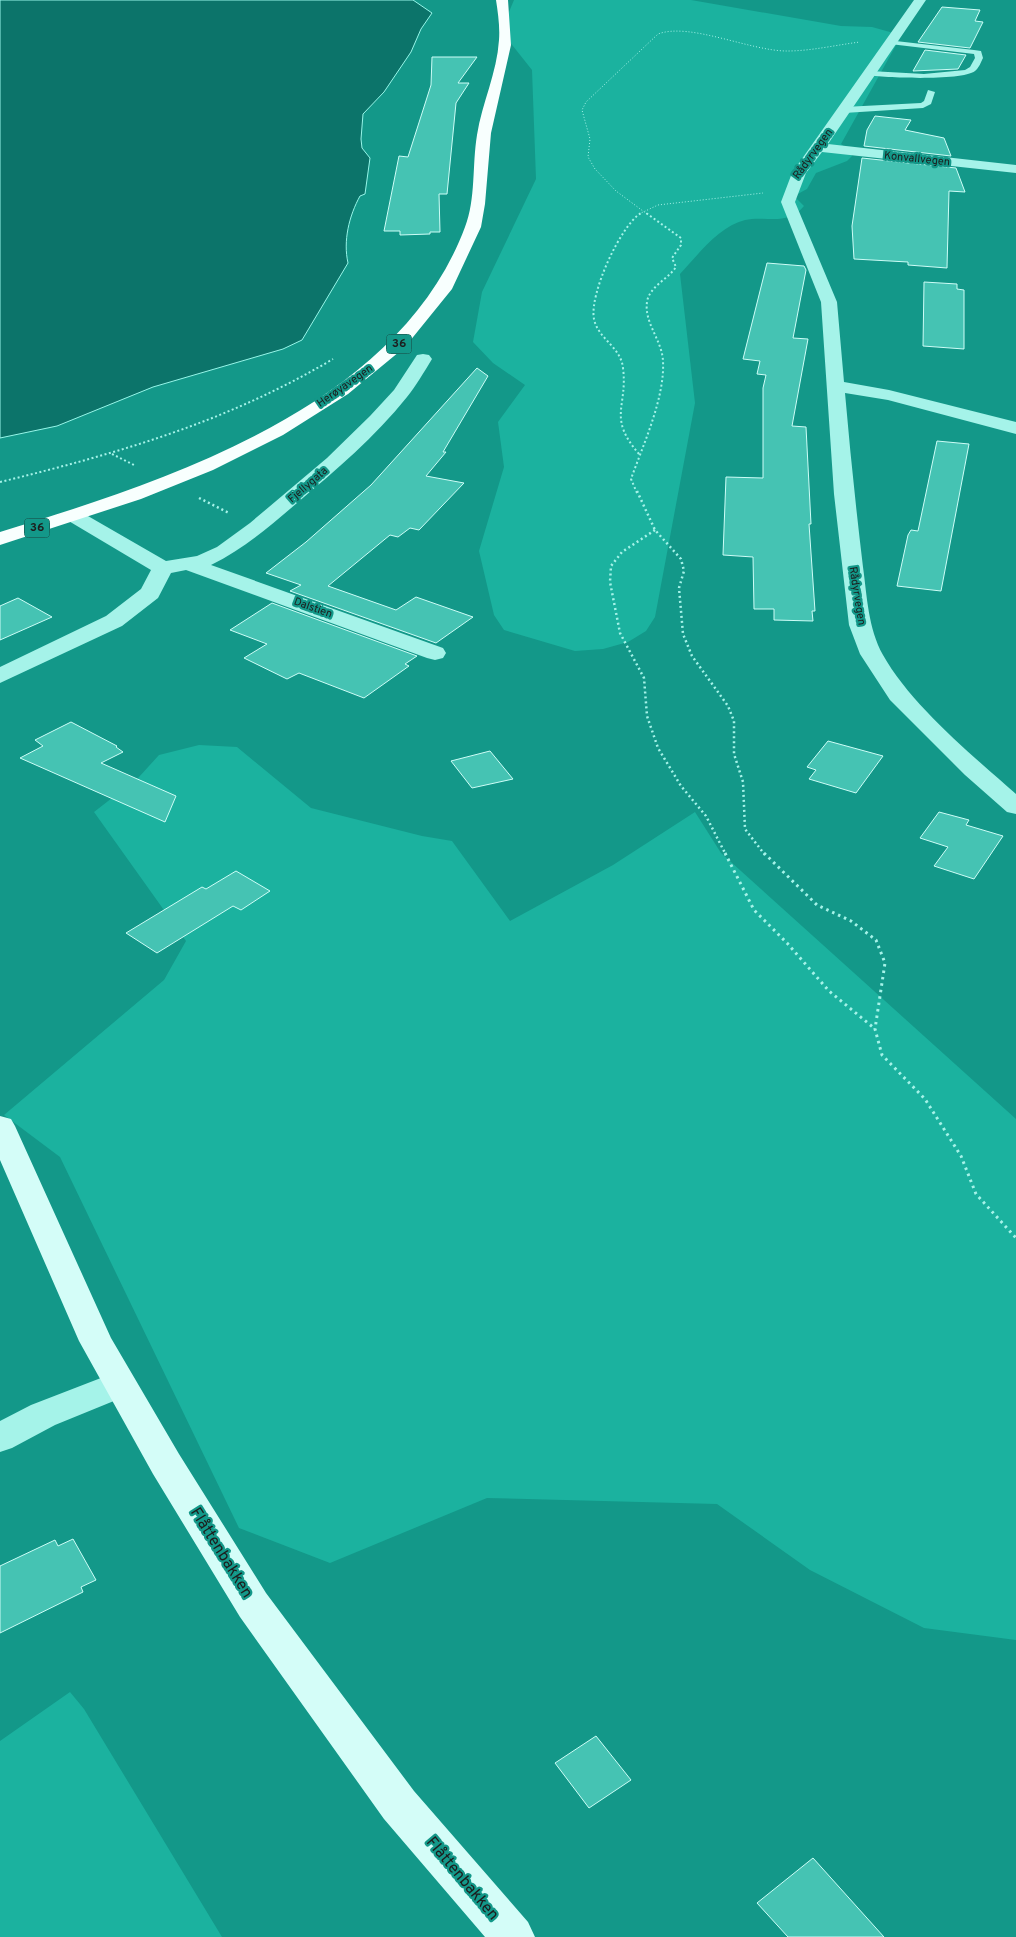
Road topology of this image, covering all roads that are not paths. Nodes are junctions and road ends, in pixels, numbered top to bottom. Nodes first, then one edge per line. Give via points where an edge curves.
1 (502, 0) edge
2 (920, 0) edge
3 (890, 42) junction
4 (870, 73) junction
5 (931, 92) dead end
6 (844, 110) junction
7 (819, 147) junction
8 (1016, 169) edge
9 (422, 359) dead end
10 (836, 386) junction
11 (1016, 428) edge
12 (74, 516) junction
13 (0, 539) edge
14 (189, 564) junction
15 (162, 568) junction
16 (436, 653) dead end
17 (0, 676) edge
18 (1016, 806) edge
19 (0, 1126) edge
20 (119, 1384) junction
21 (0, 1438) edge
22 (512, 1937) edge

1 - 12 highway, Herøyavegen / 36 via 505,46 486,123 474,226 456,268 430,309 396,347 366,373 291,423 166,482
2 - 3 street, Rådyrvegen
3 - 4 street, Rådyrvegen
3 - 4 lane via 974,52 979,58 973,69 967,72 924,76
4 - 6 street, Rådyrvegen
5 - 6 lane via 923,106
6 - 7 street, Rådyrvegen
7 - 8 street, Konvallvegen
7 - 10 street, Rådyrvegen via 797,173 788,202 829,302
9 - 14 street, Fjellygata via 401,394 334,462 224,551
10 - 11 street via 889,395
10 - 18 street, Rådyrvegen via 853,584 860,625 871,654 898,695 974,770
12 - 13 highway, Herøyavegen / 36
12 - 15 street
14 - 15 street, Fjellygata
14 - 16 street, Dalstien
15 - 17 street via 150,593 114,621
19 - 20 main road, Flåttenbakken via 96,1341
20 - 21 street
20 - 22 main road, Flåttenbakken via 253,1605 399,1805

